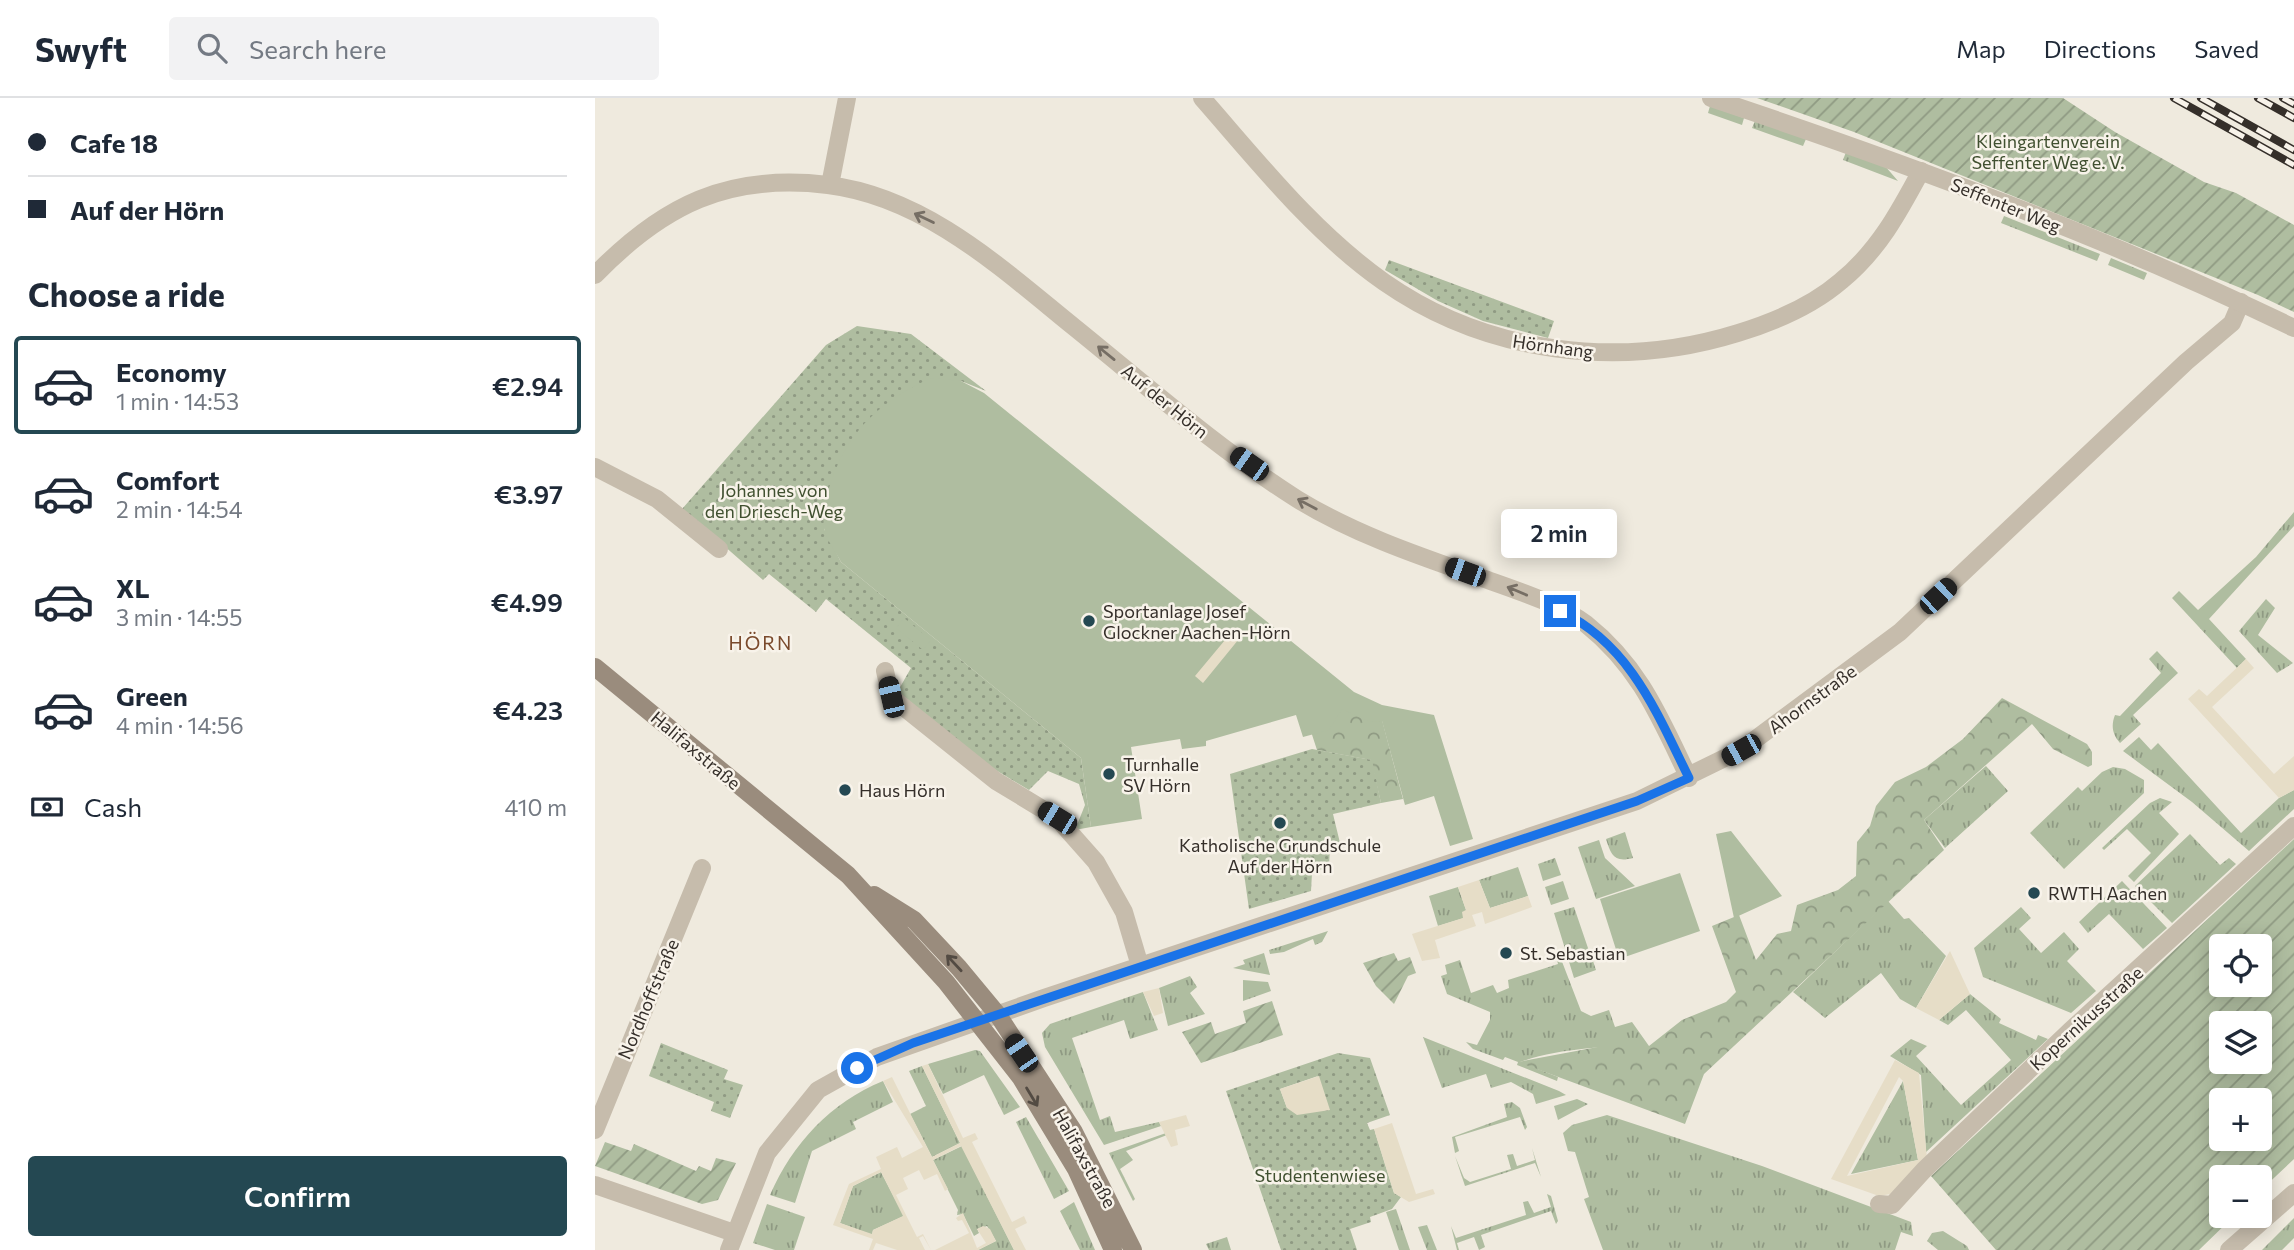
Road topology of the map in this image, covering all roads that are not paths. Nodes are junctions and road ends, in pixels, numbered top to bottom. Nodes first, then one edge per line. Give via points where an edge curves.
1 (847, 98) edge
2 (1202, 98) edge
3 (1711, 98) edge
4 (1921, 171) junction
5 (830, 185) junction
6 (595, 275) edge
7 (2241, 302) junction
8 (2294, 328) edge
9 (595, 467) edge
10 (719, 549) dead end
11 (595, 667) edge
12 (885, 671) dead end
13 (1689, 778) junction
14 (2294, 826) edge
15 (702, 868) dead end
16 (861, 888) junction
17 (1140, 966) junction
18 (998, 1015) junction
19 (978, 1021) junction
20 (595, 1130) edge
21 (595, 1185) edge
22 (2294, 1193) edge
23 (1879, 1204) dead end
24 (731, 1241) edge
25 (1113, 1250) edge
26 (1133, 1250) edge
27 (2229, 1250) edge

1 - 5 street
2 - 4 street, Hörnhang via 1306,215 1385,283 1471,327 1507,340 1566,351 1619,354 1676,349 1748,330 1796,310 1841,282 1871,252 1892,225
3 - 4 street, Seffenter Weg
4 - 7 street, Seffenter Weg
5 - 6 street, Auf der Hörn via 774,182 719,191 669,212 628,242
13 -> 5 street, Auf der Hörn via 1655,707 1626,661 1583,622 1515,590 1399,548 1298,499 1207,435 985,255 945,228 893,203
7 - 8 street, Seffenter Weg
7 - 13 street, Ahornstraße via 2232,323 1900,632 1741,750
9 - 10 street via 657,499
11 - 16 main road, Halifaxstraße
12 - 17 street via 891,697 996,781 1057,818 1096,862 1124,912
13 - 17 street, Ahornstraße via 1637,801
14 - 23 street, Kopernikusstraße via 2071,1030 1892,1205
15 - 20 street, Nordhoffstraße
18 -> 16 main road, Halifaxstraße via 914,920
16 - 19 main road, Halifaxstraße
17 - 18 street, Ahornstraße
18 - 19 street, Ahornstraße
18 - 26 main road, Halifaxstraße via 1074,1132
19 - 24 street, Ahornstraße via 877,1057 818,1090 767,1153
19 -> 25 main road, Halifaxstraße via 1021,1078 1076,1169
21 - 24 street
22 - 27 street

